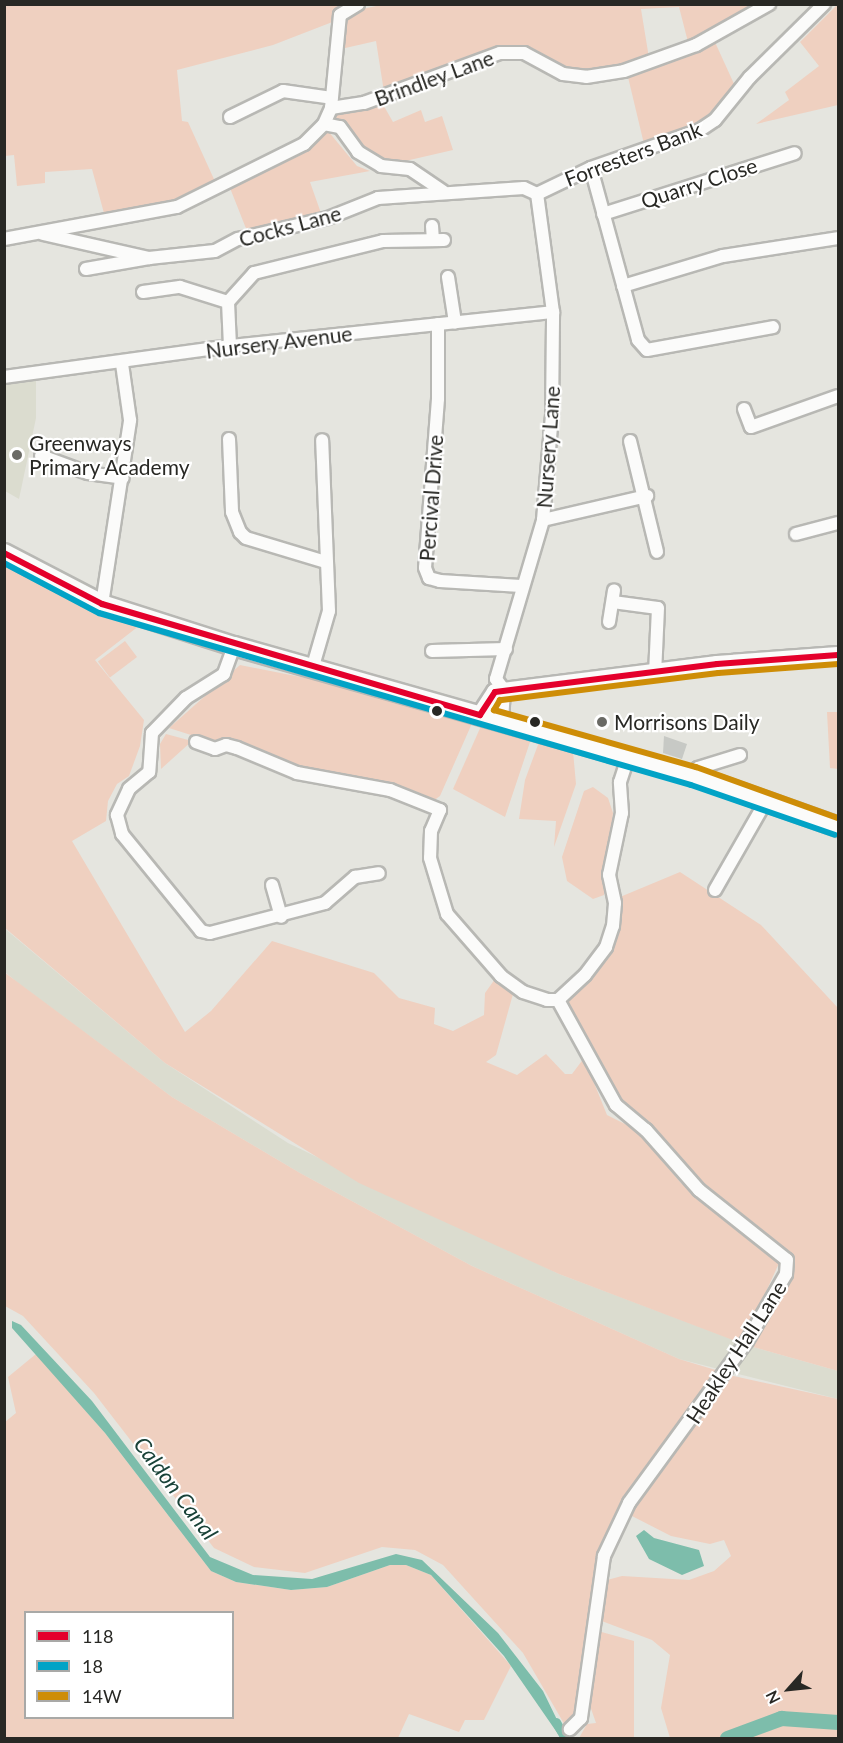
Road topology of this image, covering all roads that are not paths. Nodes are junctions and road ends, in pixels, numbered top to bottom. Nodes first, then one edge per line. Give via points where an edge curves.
1 (358, 4) edge
2 (769, 4) edge
3 (824, 4) edge
4 (331, 103) junction
5 (239, 117) dead end
6 (324, 124) junction
7 (795, 153) dead end
8 (591, 168) junction
9 (443, 190) junction
10 (537, 194) junction
11 (603, 214) junction
12 (432, 226) dead end
13 (43, 234) junction
14 (838, 238) edge
15 (4, 239) edge
16 (149, 258) junction
17 (86, 269) dead end
18 (448, 277) dead end
19 (623, 286) junction
20 (143, 292) dead end
21 (228, 302) junction
22 (553, 312) junction
23 (455, 322) junction
24 (438, 324) junction
25 (773, 327) dead end
26 (230, 346) junction
27 (122, 364) junction
28 (4, 377) edge
29 (838, 396) edge
30 (744, 410) dead end
31 (229, 438) dead end
32 (322, 440) dead end
33 (630, 441) dead end
34 (41, 456) dead end
35 (123, 478) junction
36 (647, 496) junction
37 (543, 520) junction
38 (838, 523) edge
39 (796, 534) dead end
40 (657, 552) dead end
41 (4, 553) edge
42 (326, 562) junction
43 (521, 586) junction
44 (102, 604) junction
45 (609, 622) dead end
46 (234, 646) junction
47 (506, 649) junction
48 (432, 651) dead end
49 (838, 655) edge
50 (314, 666) junction
51 (655, 674) junction
52 (504, 692) junction
53 (480, 715) junction
54 (500, 720) junction
55 (196, 741) dead end
56 (740, 755) dead end
57 (628, 757) junction
58 (694, 777) junction
59 (766, 801) junction
60 (838, 827) edge
61 (379, 873) dead end
62 (716, 884) dead end
63 (272, 885) dead end
64 (281, 917) junction
65 (558, 1000) junction
66 (570, 1729) dead end

1 - 4 street via 343,11 339,19
2 - 4 street, Brindley Lane via 696,45 624,71 586,77 563,74 524,53 500,53 364,103
3 - 8 street, Forresters Bank via 750,78 716,120 700,130
4 - 5 street, Brindley Lane via 282,91
4 - 6 street
6 - 9 street via 340,127 358,152 381,166 410,170
6 - 13 street via 304,144 200,200
7 - 11 street, Quarry Close
8 - 10 street, Forresters Bank
8 - 11 street
9 - 10 street, Cocks Lane via 524,188
9 - 16 street, Cocks Lane via 378,198 328,218 256,233 215,251
10 - 22 street, Nursery Lane
11 - 19 street
12 - 21 street via 438,240 383,242 274,265 238,285
13 - 15 street
13 - 16 street, Cocks Lane
14 - 19 street via 723,256
16 - 17 street
18 - 23 street
19 - 25 street via 638,340 647,350
20 - 21 street via 180,287
21 - 26 street
22 - 23 street, Nursery Avenue
22 - 37 street, Nursery Lane via 552,416
23 - 24 street, Nursery Avenue
24 - 26 street, Nursery Avenue
24 - 43 street, Percival Drive via 438,399 424,568 429,578 440,581
26 - 27 street, Nursery Avenue
27 - 28 street, Nursery Avenue
27 - 35 street via 130,420
29 - 30 street via 751,427
31 - 42 street via 232,512 240,532 246,538
32 - 42 street
33 - 36 street
34 - 35 street via 88,473
35 - 44 street
36 - 37 street
36 - 40 street
37 - 43 street, Nursery Lane
38 - 39 street
41 - 44 highway
42 - 50 street via 329,612
43 - 47 street, Nursery Lane
44 - 46 highway
45 - 51 street via 613,596 658,608
46 - 50 highway
46 - 64 street via 224,674 160,720 152,733 149,772 129,789 117,815 122,834 201,931 210,933
47 - 48 street
47 - 52 street, Nursery Lane via 496,679
49 - 51 main road via 717,664
50 - 53 highway
51 - 52 main road
52 - 53 main road via 486,699
52 - 54 main road
53 - 54 highway
54 - 57 highway
55 - 65 street via 215,749 226,745 237,748 297,773 390,790 440,810 431,831 430,858 435,888 447,914 501,976 523,992
56 - 58 street via 698,768
57 - 58 highway
57 - 65 street via 620,782 622,813 609,875 615,903 613,926 606,947 591,968
58 - 59 highway
59 - 60 highway
59 - 62 street
61 - 64 street via 362,874 334,899
63 - 64 street
65 - 66 street, Heakley Hall Lane via 616,1105 646,1130 699,1190 787,1260 786,1274 747,1341 629,1503 604,1556 581,1718

